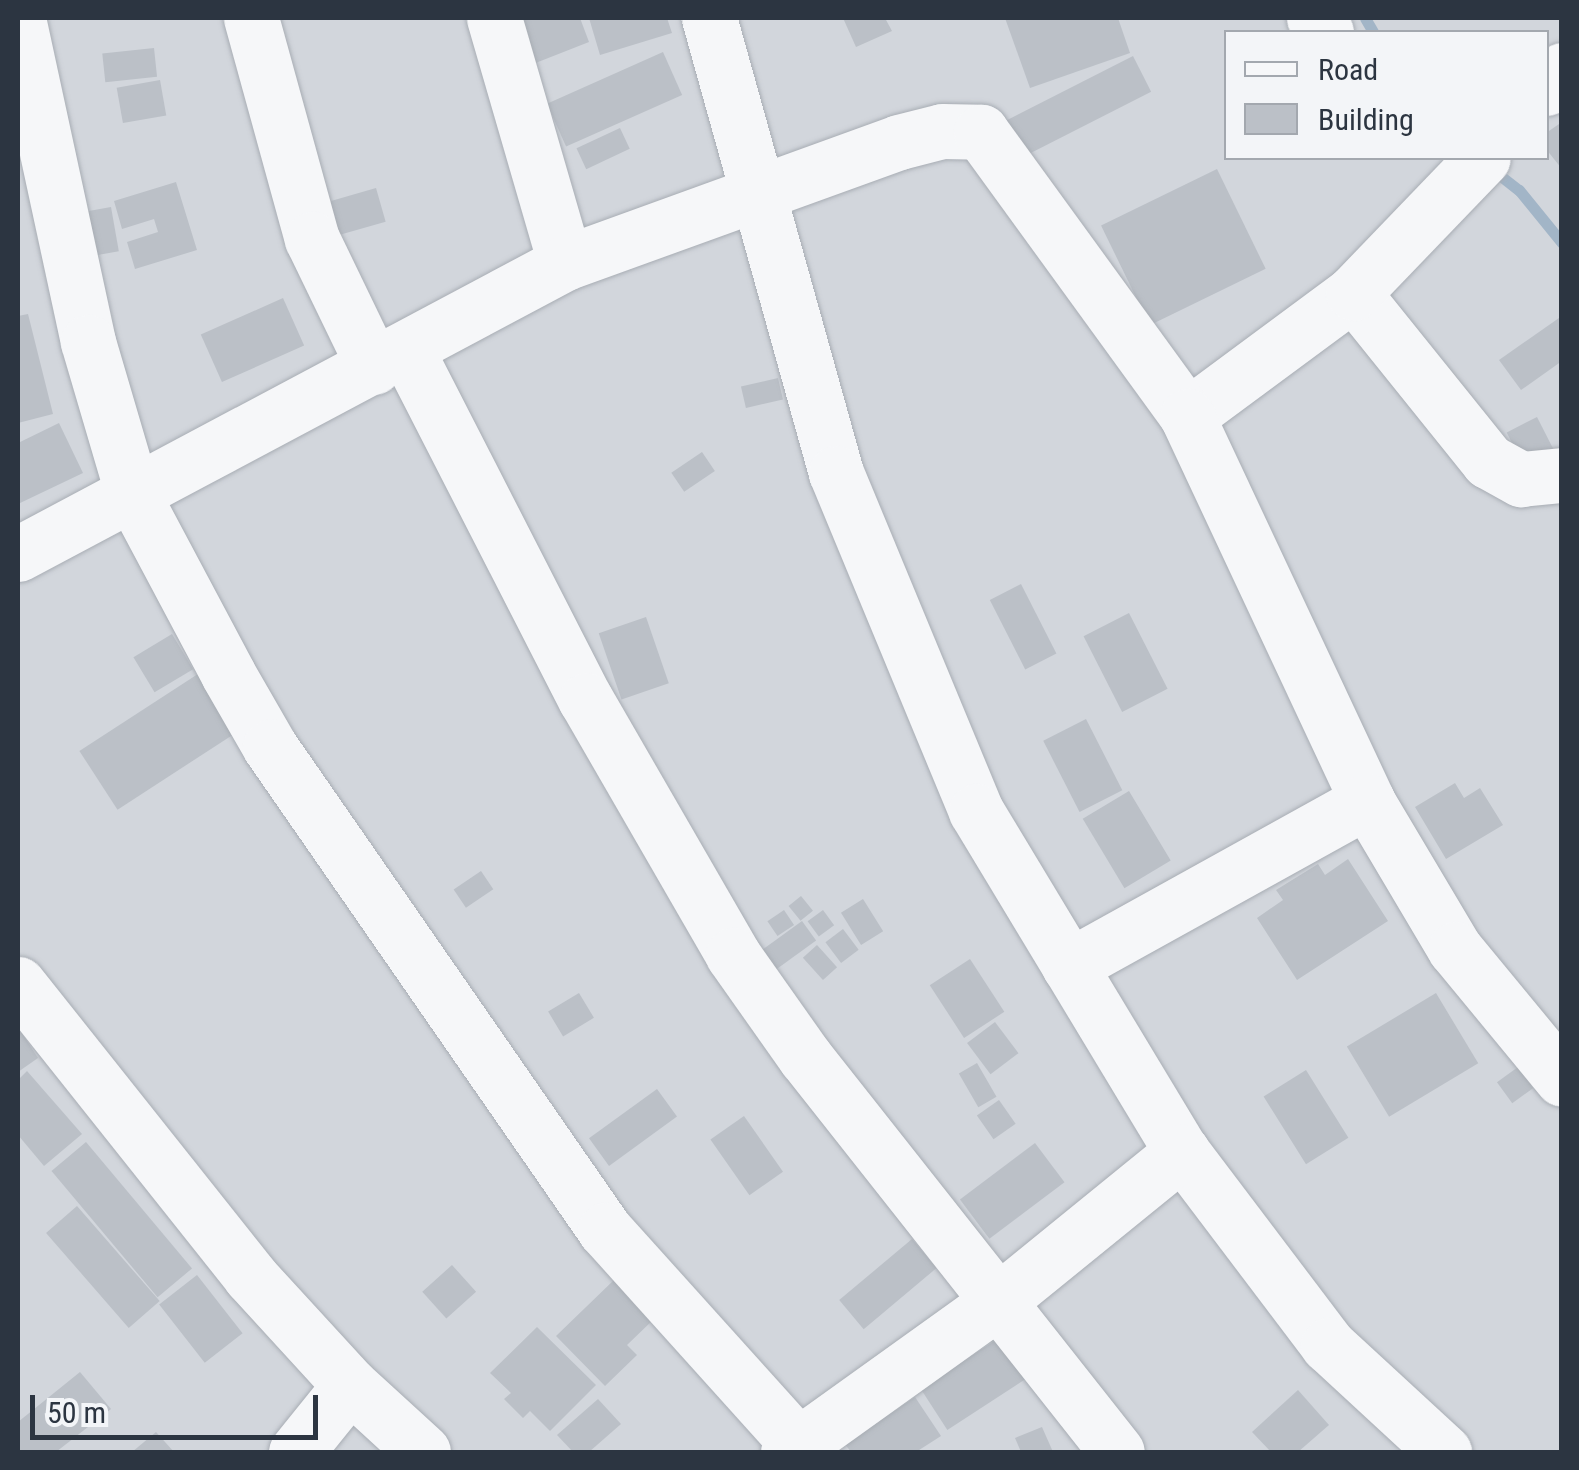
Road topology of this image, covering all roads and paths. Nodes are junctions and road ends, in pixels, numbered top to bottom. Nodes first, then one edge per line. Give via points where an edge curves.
1 (18, 18) edge
2 (250, 18) edge
3 (494, 18) edge
4 (709, 18) edge
5 (1457, 170) edge
6 (758, 191) junction
7 (566, 263) junction
8 (1354, 293) junction
9 (390, 358) junction
10 (1188, 416) junction
11 (1562, 475) edge
12 (133, 495) junction
13 (18, 554) edge
14 (1367, 801) junction
15 (1069, 966) junction
16 (18, 984) edge
17 (1562, 1079) edge
18 (1182, 1152) junction
19 (996, 1303) junction
20 (350, 1385) junction
21 (797, 1450) edge
22 (296, 1452) edge
23 (423, 1452) edge
24 (1117, 1452) edge
25 (1444, 1452) edge

1 - 12 lane via 88,342
2 - 9 lane via 312,240
3 - 7 lane
4 - 6 lane
5 - 8 lane
6 - 7 lane
6 - 10 lane via 899,142 942,131 981,132
6 - 15 lane via 866,560 976,811
7 - 9 lane
8 - 10 lane
8 - 11 lane via 1488,461 1521,478
9 - 12 lane
9 - 19 lane via 715,927 805,1057
10 - 14 lane
12 - 13 lane
12 - 21 lane via 270,747 605,1230
14 - 15 lane
14 - 17 lane via 1455,949
15 - 18 lane
16 - 20 lane via 200,1217
18 - 19 lane
18 - 25 lane via 1328,1344
19 - 21 lane
19 - 24 lane
20 - 22 lane
20 - 23 lane

